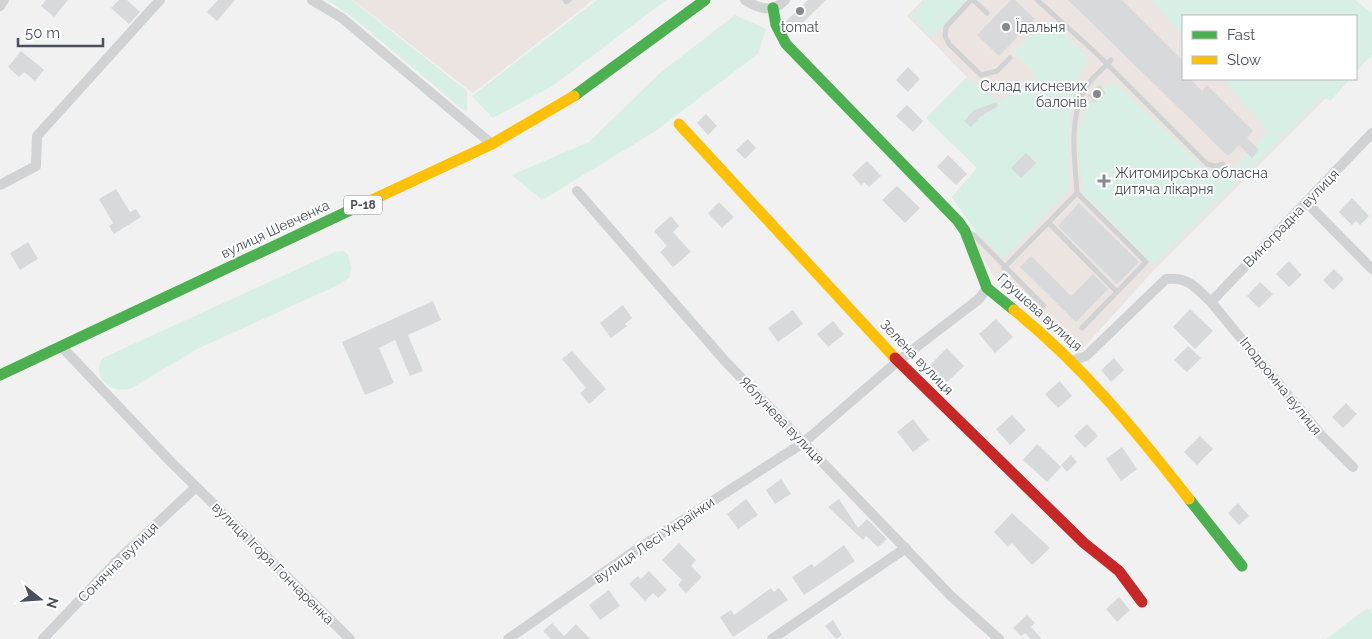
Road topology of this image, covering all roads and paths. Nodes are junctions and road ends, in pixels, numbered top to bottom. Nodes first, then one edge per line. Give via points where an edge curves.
1 (4, 0) edge
2 (160, 0) edge
3 (312, 0) edge
4 (565, 0) edge
5 (569, 0) edge
6 (705, 0) edge
7 (745, 0) edge
8 (784, 0) edge
9 (972, 0) edge
10 (1037, 0) edge
11 (0, 6) edge
12 (773, 8) junction
13 (987, 13) dead end
14 (1010, 58) dead end
15 (1109, 62) junction
16 (679, 124) dead end
17 (1372, 133) edge
18 (492, 144) junction
19 (1223, 164) dead end
20 (0, 185) edge
21 (577, 191) dead end
22 (1077, 193) junction
23 (1306, 202) junction
24 (1049, 223) junction
25 (965, 231) junction
26 (1004, 268) junction
27 (1372, 269) edge
28 (988, 288) junction
29 (1117, 292) junction
30 (1211, 302) junction
31 (1044, 306) dead end
32 (1082, 328) dead end
33 (61, 346) junction
34 (898, 361) junction
35 (1071, 361) junction
36 (0, 375) edge
37 (803, 443) junction
38 (1353, 467) dead end
39 (196, 488) junction
40 (906, 548) junction
41 (1242, 566) dead end
42 (1142, 602) dead end
43 (43, 639) edge
44 (350, 639) edge
45 (508, 639) edge
46 (772, 639) edge
47 (999, 639) edge

1 - 11 street
2 - 20 street via 37,136 36,166
3 - 18 street via 342,18
4 - 5 lane
6 - 18 street, вулиця Шевченка / Р-18 via 594,83
7 - 12 street via 764,9
8 - 12 street
9 - 13 lane
9 - 14 lane via 946,27 945,36 949,44 981,75 996,71
10 - 15 lane
12 - 25 street, Грушева вулиця via 776,25 786,44
15 - 19 lane via 1207,164
15 - 22 lane via 1085,88 1074,121
16 - 34 street, Зелена вулиця
17 - 23 street, Виноградна вулиця
18 - 33 street, вулиця Шевченка / Р-18
21 - 37 street, Яблунева вулиця via 665,295
22 - 24 lane
22 - 29 lane via 1146,262
23 - 27 street
23 - 30 street, Виноградна вулиця
24 - 26 lane
24 - 29 lane
25 - 26 lane via 974,235
25 - 28 street, Грушева вулиця
26 - 31 lane
28 - 34 street, вулиця Лесі Українки via 979,299
28 - 35 street, Грушева вулиця
29 - 32 lane
30 - 35 street, Іподромна вулиця via 1192,283 1179,278 1166,279 1086,356
30 - 38 street, Іподромна вулиця via 1321,435
33 - 36 street, вулиця Шевченка / Р-18
33 - 39 street, вулиця Ігоря Гончаренка
34 - 37 street, вулиця Лесі Українки
34 - 42 street, Зелена вулиця via 1084,543 1119,571
35 - 41 street, Грушева вулиця via 1132,426
37 - 40 street, Яблунева вулиця
37 - 45 street, вулиця Лесі Українки via 633,552
39 - 43 street, Сонячна вулиця via 116,562
39 - 44 street, вулиця Ігоря Гончаренка
40 - 46 street
40 - 47 street, Яблунева вулиця via 951,596

